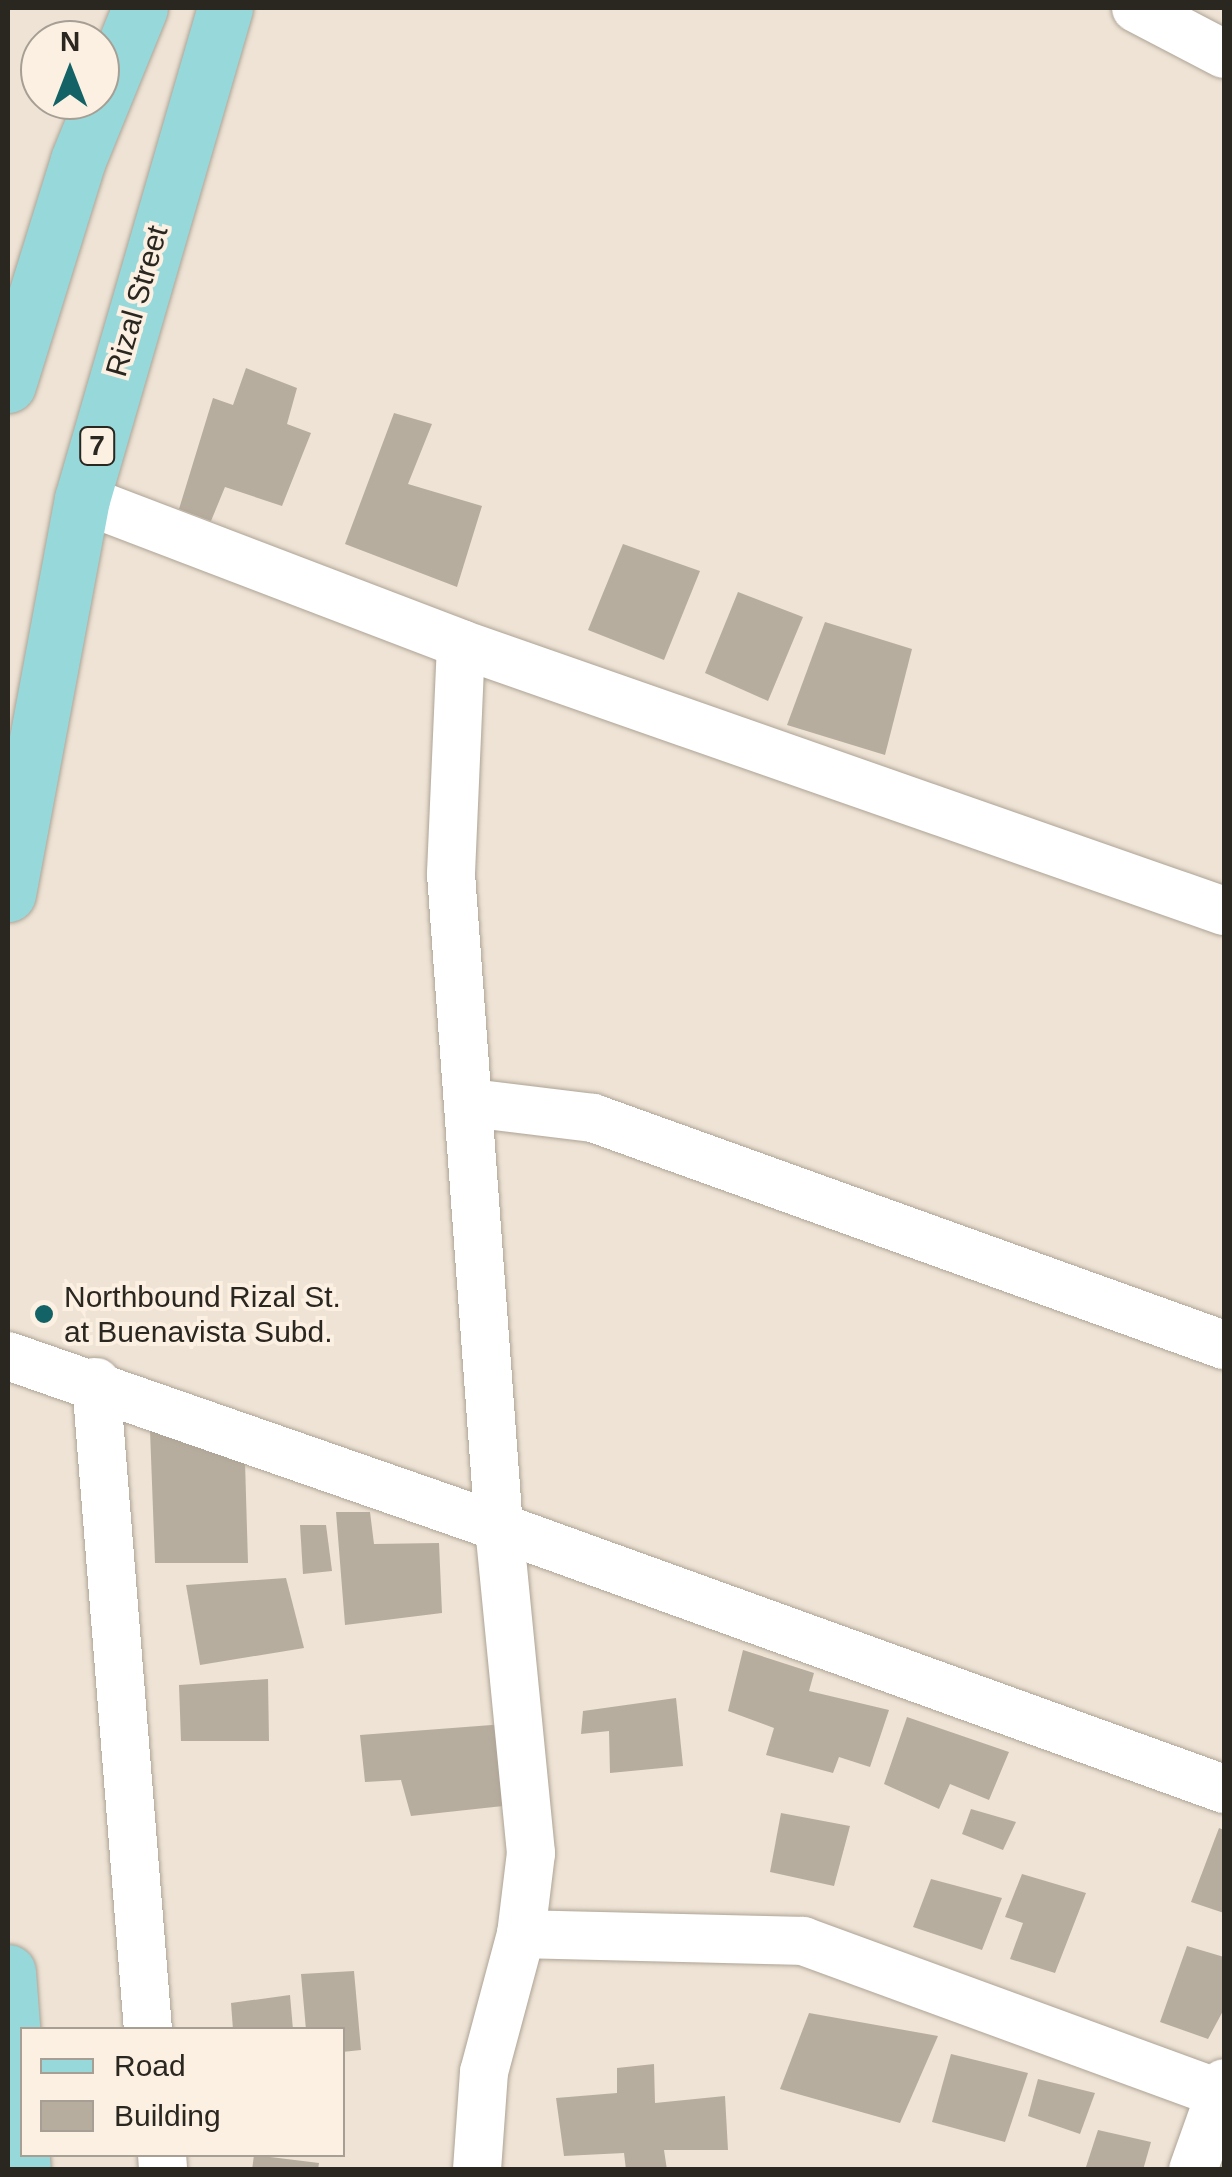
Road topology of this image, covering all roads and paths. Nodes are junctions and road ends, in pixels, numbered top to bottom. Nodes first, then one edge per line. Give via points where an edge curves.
1 (140, 8) edge
2 (225, 8) edge
3 (1136, 8) edge
4 (1224, 54) edge
5 (8, 385) edge
6 (82, 499) junction
7 (462, 644) junction
8 (10, 861) edge
9 (1224, 911) edge
10 (471, 1103) junction
11 (1224, 1344) edge
12 (8, 1356) edge
13 (96, 1382) junction
14 (499, 1527) junction
15 (1224, 1789) edge
16 (521, 1934) junction
17 (8, 1972) edge
18 (148, 2027) edge
19 (1223, 2090) edge
20 (20, 2130) edge
21 (476, 2170) edge
22 (1194, 2170) edge

1 - 5 main road via 78,160
2 - 6 main road, Rizal Street / 7
3 - 4 street
6 - 7 street
6 - 8 main road, Rizal Street / 7
7 - 9 street
7 - 10 street via 451,874
10 - 11 street via 593,1118
10 - 14 street
12 - 13 street
13 - 14 street
13 - 18 street via 107,1608
14 - 15 street
14 - 16 street via 529,1791
16 - 19 street via 803,1941
16 - 21 street via 484,2072
17 - 20 main road
19 - 22 street

